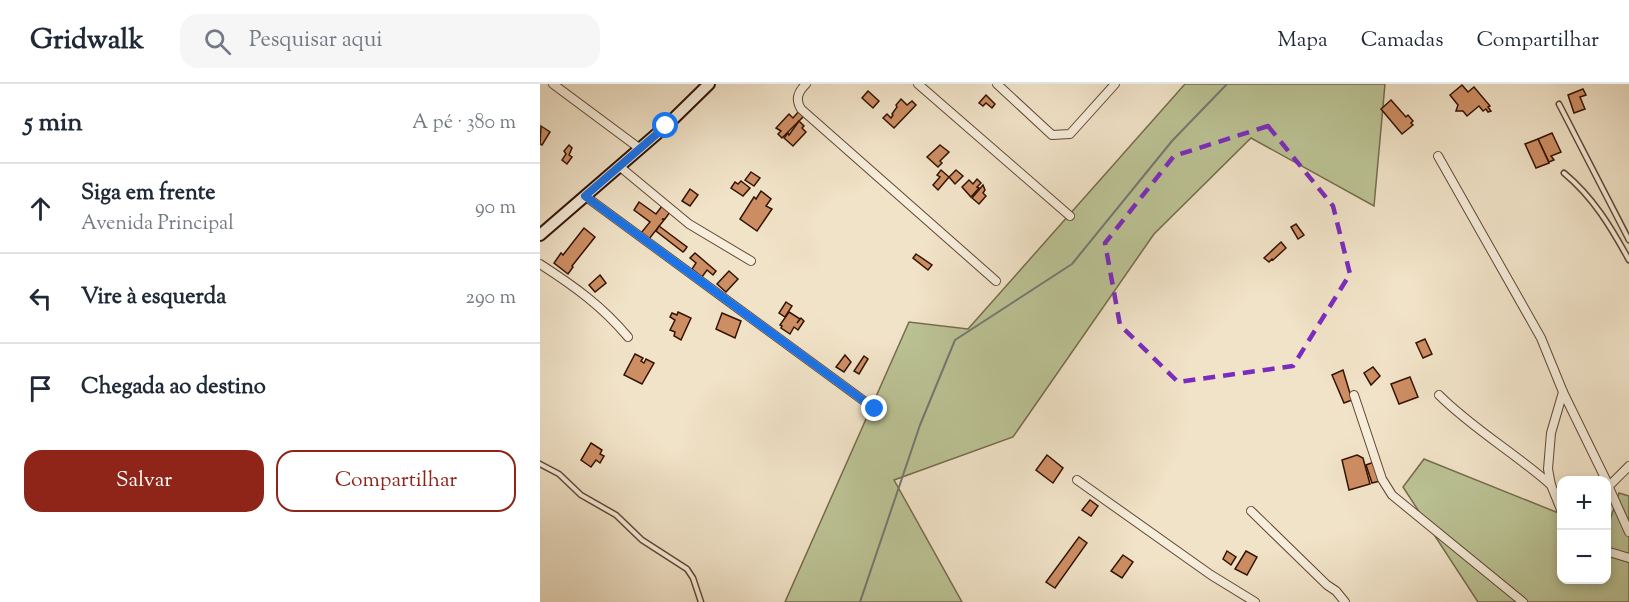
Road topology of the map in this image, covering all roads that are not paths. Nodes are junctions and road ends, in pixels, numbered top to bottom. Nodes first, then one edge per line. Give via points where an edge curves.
1 (553, 84) edge
2 (708, 84) edge
3 (806, 84) edge
4 (918, 84) edge
5 (997, 84) edge
6 (1115, 84) edge
7 (1559, 104) dead end
8 (639, 148) junction
9 (1438, 156) dead end
10 (619, 166) junction
11 (1564, 173) dead end
12 (585, 196) junction
13 (1070, 216) dead end
14 (540, 235) edge
15 (1629, 240) edge
16 (1629, 260) edge
17 (751, 261) dead end
18 (540, 264) edge
19 (996, 280) dead end
20 (628, 337) dead end
21 (1563, 392) junction
22 (1354, 395) dead end
23 (1440, 395) dead end
24 (875, 409) dead end
25 (540, 464) edge
26 (1629, 466) edge
27 (1604, 476) edge
28 (1611, 479) edge
29 (1077, 480) dead end
30 (1551, 485) junction
31 (1611, 491) edge
32 (1557, 500) edge
33 (1251, 511) dead end
34 (1629, 532) edge
35 (1611, 553) edge
36 (1629, 558) edge
37 (701, 602) edge
38 (1255, 602) edge
39 (1345, 602) edge
40 (1523, 602) edge

1 - 8 street
2 - 8 street
3 - 19 street via 797,96 801,109
4 - 13 street
5 - 6 street via 1052,135 1070,134
7 - 15 lane
8 - 10 street
9 - 21 street via 1541,338
10 - 12 street
10 - 17 street via 688,224
11 - 16 lane via 1584,189
12 - 14 street
12 - 24 street
18 - 20 street via 578,288
21 - 27 street
21 - 30 street via 1551,433
22 - 40 street via 1382,479 1392,495
23 - 30 street via 1458,414
25 - 37 lane via 687,569
26 - 28 street
29 - 38 street
30 - 32 street
31 - 34 street
33 - 39 street
35 - 36 street

